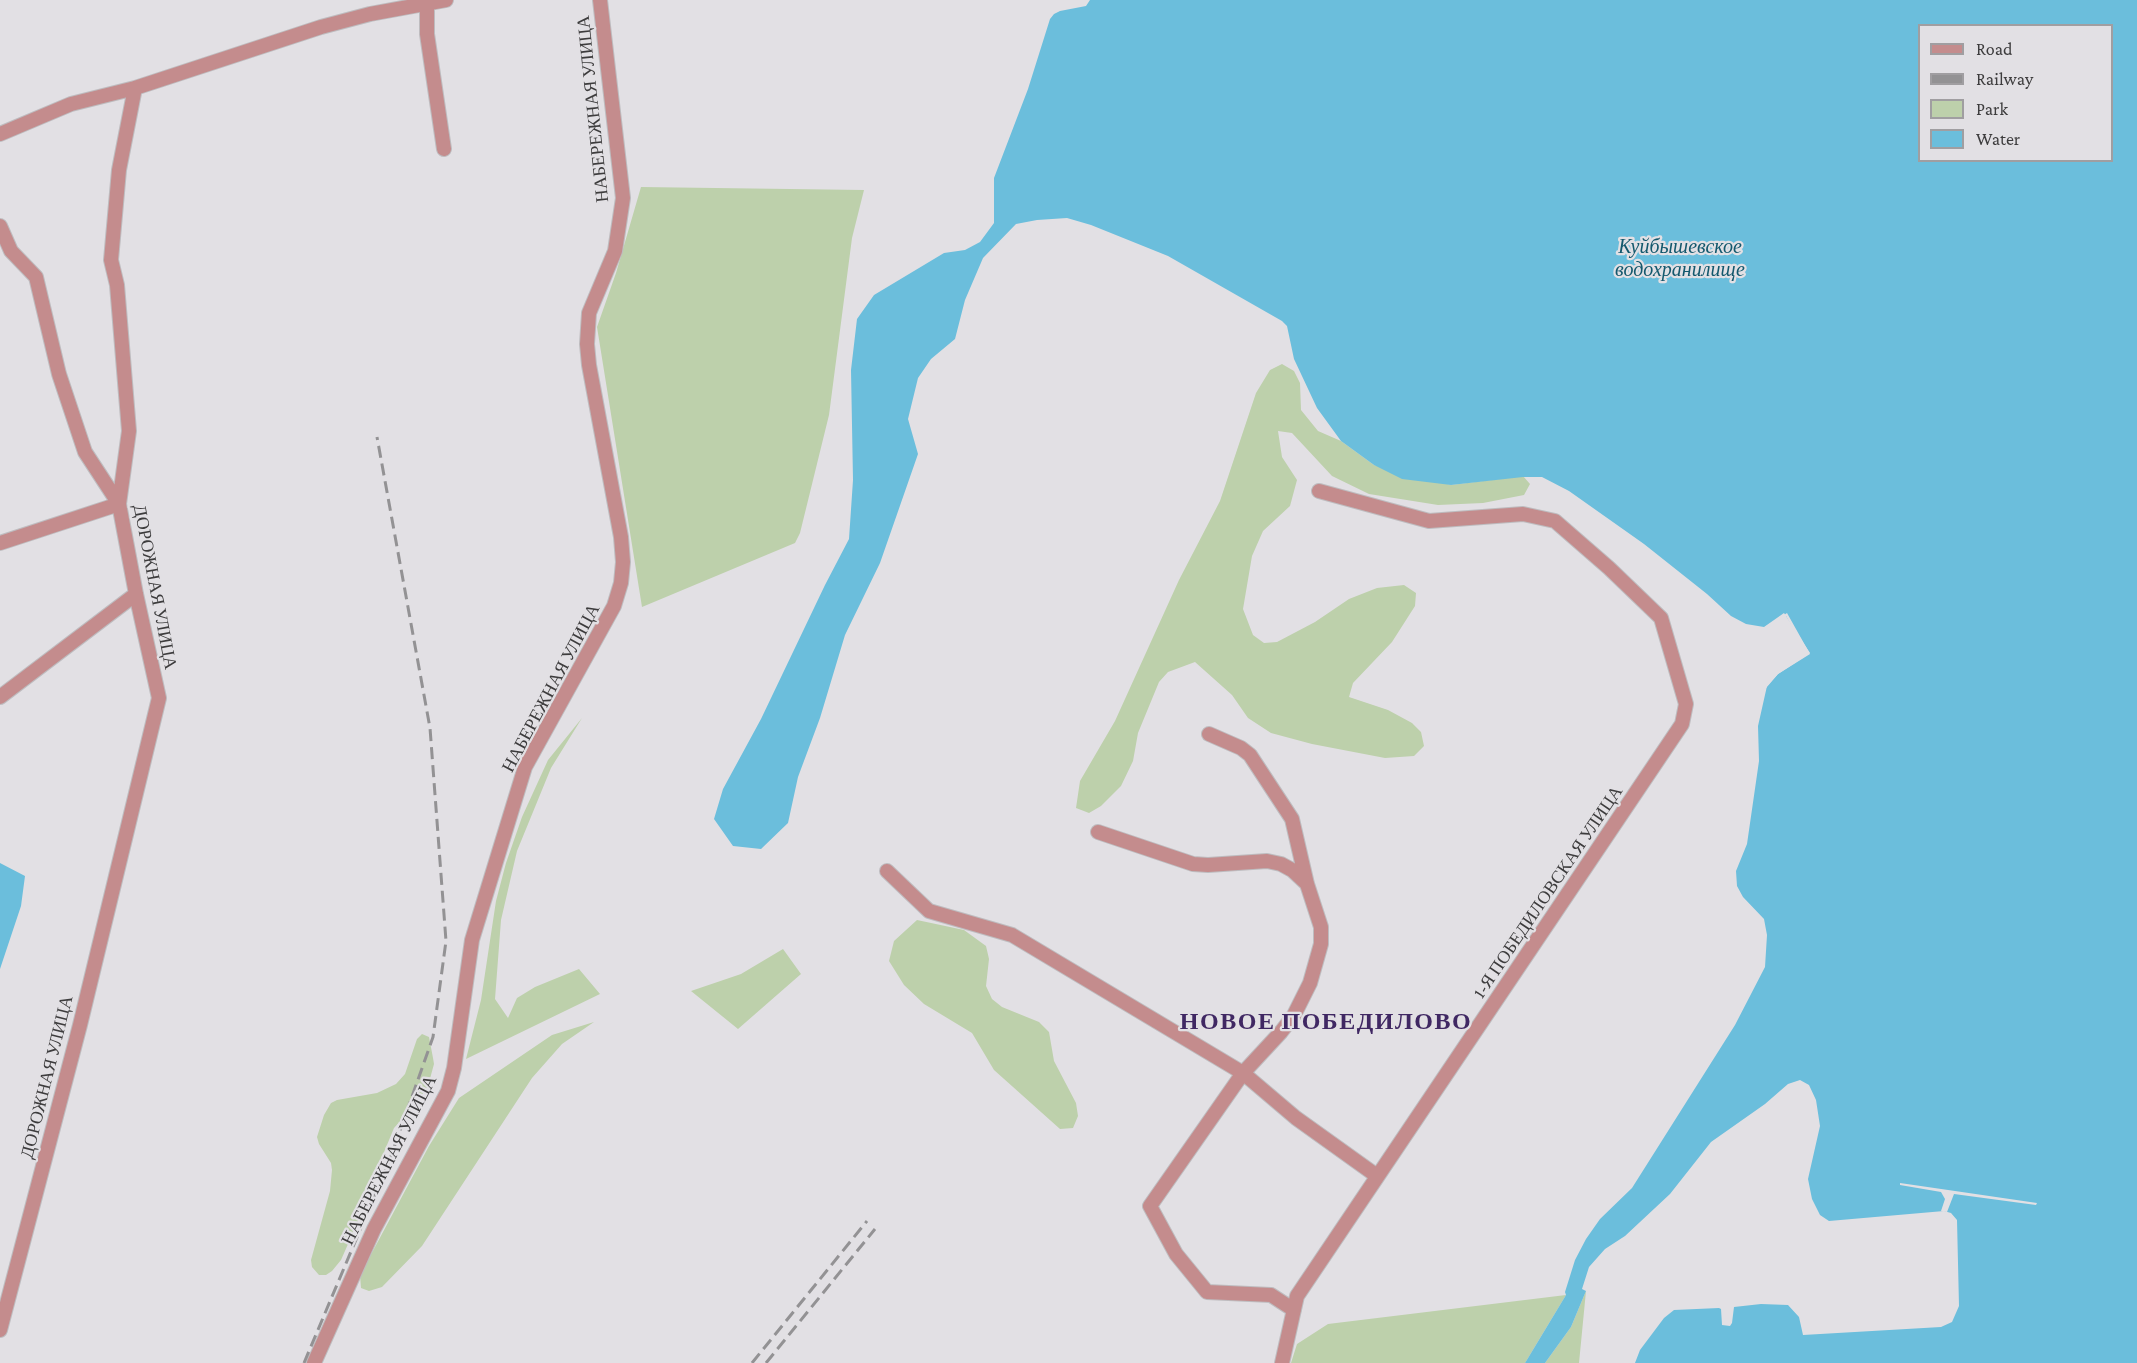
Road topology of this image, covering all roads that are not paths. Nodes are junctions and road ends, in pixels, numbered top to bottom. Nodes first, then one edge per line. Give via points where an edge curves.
1 (368, 0) edge
2 (447, 0) edge
3 (600, 0) edge
4 (427, 2) edge
5 (370, 14) junction
6 (135, 88) junction
7 (0, 134) edge
8 (444, 149) dead end
9 (0, 226) edge
10 (6, 253) edge
11 (1319, 491) dead end
12 (119, 504) junction
13 (0, 543) edge
14 (136, 594) junction
15 (0, 697) edge
16 (1209, 734) dead end
17 (1098, 832) dead end
18 (887, 871) dead end
19 (1307, 884) junction
20 (1244, 1073) junction
21 (1377, 1176) junction
22 (1294, 1310) junction
23 (0, 1329) edge
24 (314, 1363) edge
25 (1282, 1363) edge

1 - 5 street
2 - 4 street
3 - 24 street, НАБЕРЕЖНАЯ УЛИЦА via 623,198 615,251 589,313 587,344 621,537 621,583 614,606 525,767 472,940 448,1091 374,1229
4 - 5 street
4 - 8 street via 427,34
5 - 6 street
6 - 7 street via 71,104
6 - 12 street, ДОРОЖНАЯ УЛИЦА via 119,170 111,260 117,285 129,431
9 - 10 street
10 - 12 street via 36,277 59,374 85,452
11 - 21 street, 1-Я ПОБЕДИЛОВСКАЯ УЛИЦА via 1429,521 1523,514 1555,521 1661,618 1686,704 1682,724
12 - 13 street
12 - 14 street, ДОРОЖНАЯ УЛИЦА
14 - 15 street
14 - 23 street, ДОРОЖНАЯ УЛИЦА via 159,698 80,1025
16 - 19 street via 1250,755 1283,804 1296,832
17 - 19 street via 1193,864 1281,864
18 - 20 street via 929,911 1012,935
19 - 20 street via 1322,936 1310,983 1294,1015
20 - 21 street via 1296,1118
20 - 22 street via 1150,1206 1176,1254 1207,1292 1271,1295
21 - 22 street, 1-Я ПОБЕДИЛОВСКАЯ УЛИЦА via 1297,1296
22 - 25 street, 1-Я ПОБЕДИЛОВСКАЯ УЛИЦА

